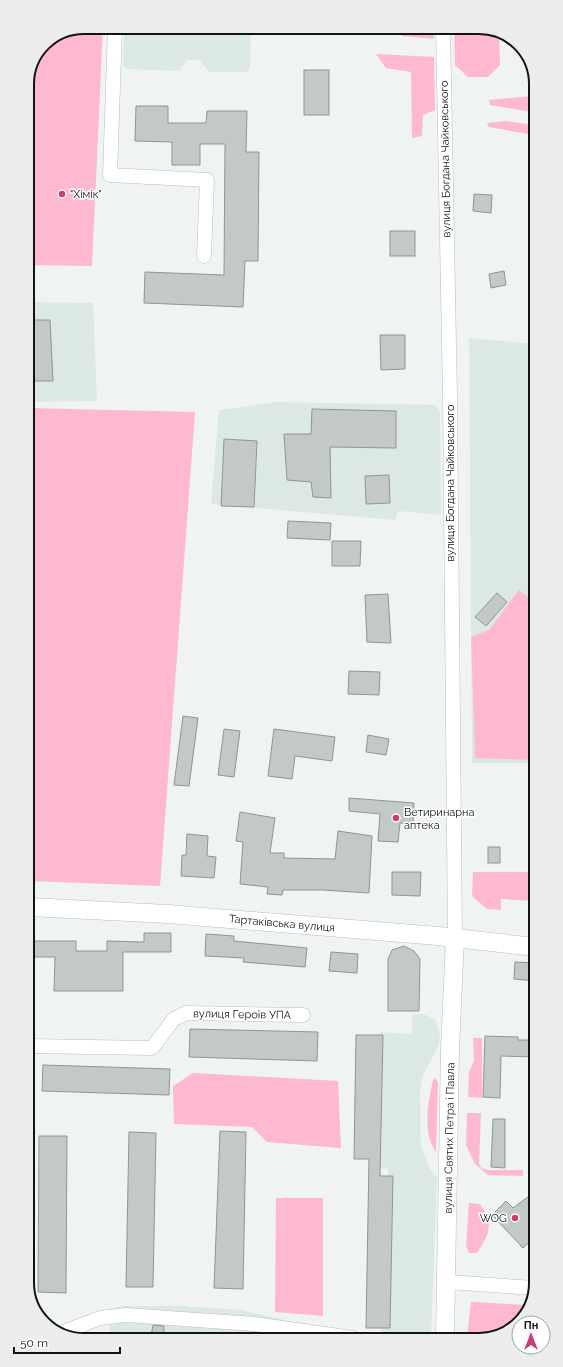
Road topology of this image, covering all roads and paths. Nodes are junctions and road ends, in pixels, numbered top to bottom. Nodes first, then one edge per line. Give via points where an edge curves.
1 (115, 34) edge
2 (443, 34) edge
3 (204, 256) dead end
4 (34, 907) edge
5 (455, 939) junction
6 (529, 946) edge
7 (303, 1015) dead end
8 (34, 1046) edge
9 (447, 1282) junction
10 (529, 1288) edge
11 (68, 1330) edge
12 (318, 1333) edge
13 (445, 1333) edge

1 - 3 street via 110,175 207,180
2 - 5 street, вулиця Богдана Чайковського via 450,397
4 - 5 street, Тартаківська вулиця via 168,914
5 - 6 street, Тартаківська вулиця
5 - 9 street, вулиця Святих Петра і Павла via 450,1057
7 - 8 street, вулиця Героїв УПА via 186,1013 174,1019 152,1048
9 - 10 street
9 - 13 street, вулиця Святих Петра і Павла
11 - 12 street via 100,1318 126,1316 254,1324

